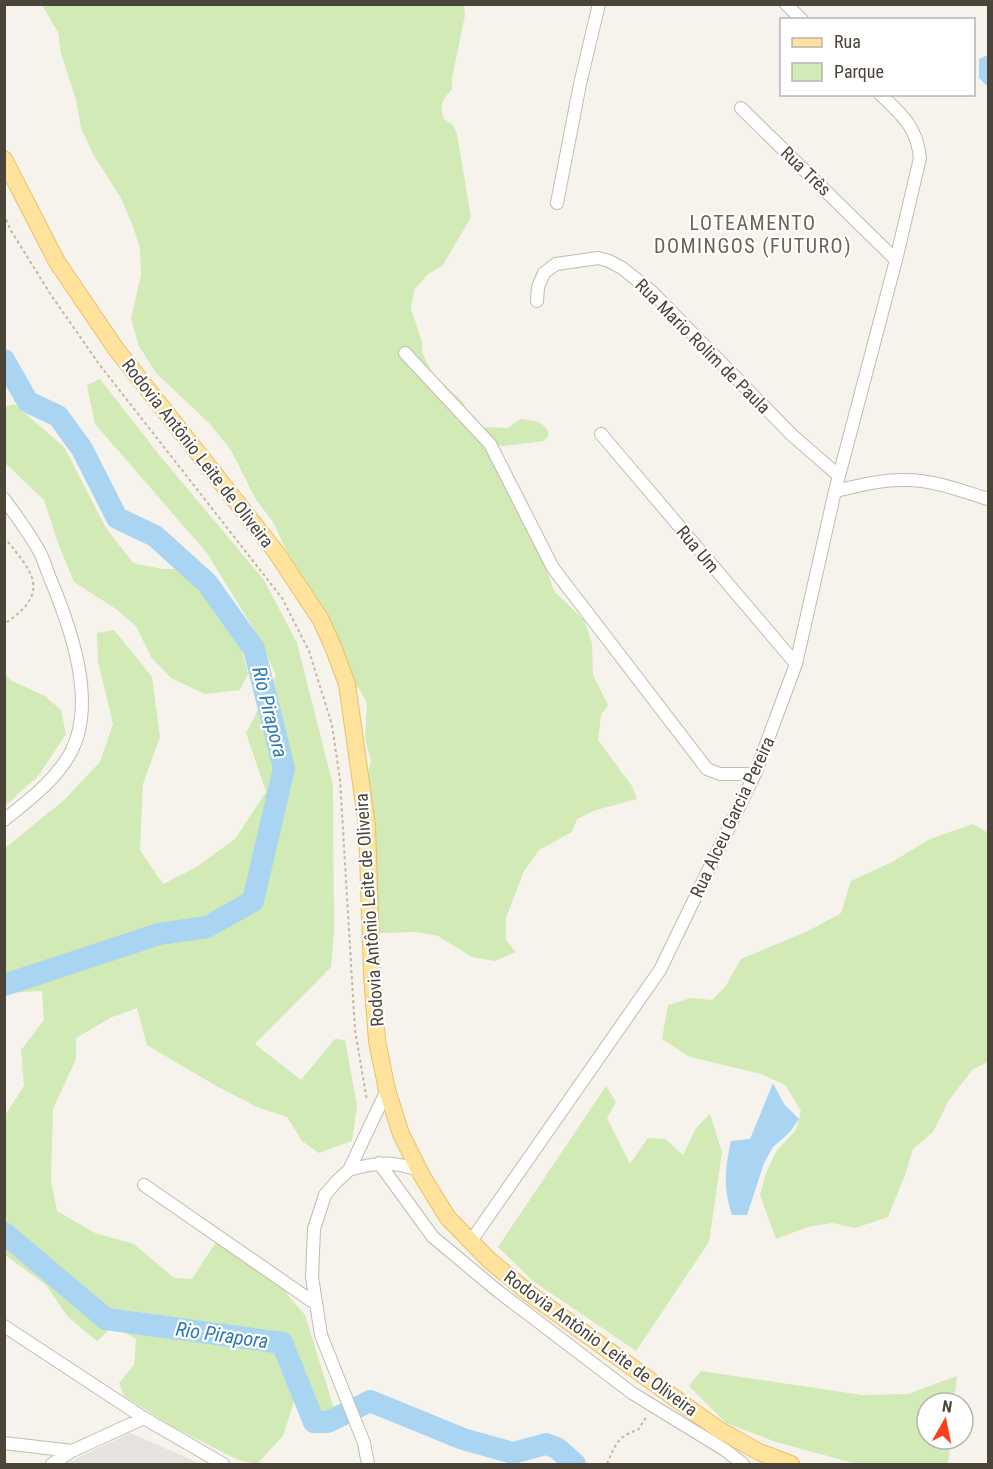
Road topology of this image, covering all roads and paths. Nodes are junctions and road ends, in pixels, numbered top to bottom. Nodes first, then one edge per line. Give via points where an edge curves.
1 (599, 4) edge
2 (786, 4) edge
3 (800, 18) edge
4 (882, 96) edge
5 (741, 108) dead end
6 (4, 159) edge
7 (557, 203) dead end
8 (4, 214) edge
9 (896, 260) junction
10 (537, 301) dead end
11 (405, 353) dead end
12 (601, 434) dead end
13 (839, 476) junction
14 (836, 491) junction
15 (4, 499) edge
16 (988, 499) edge
17 (4, 537) edge
18 (4, 624) edge
19 (796, 664) junction
20 (755, 774) junction
21 (4, 820) edge
22 (387, 1090) junction
23 (368, 1104) dead end
24 (379, 1163) junction
25 (349, 1170) junction
26 (419, 1170) junction
27 (144, 1185) dead end
28 (471, 1241) junction
29 (316, 1304) junction
30 (4, 1326) edge
31 (653, 1406) junction
32 (144, 1418) junction
33 (4, 1443) edge
34 (72, 1451) junction
35 (52, 1464) edge
36 (222, 1464) edge
37 (368, 1464) edge
38 (607, 1464) edge
39 (743, 1464) edge
40 (791, 1464) edge

1 - 7 street
2 - 3 street
4 - 9 street, Rua Alceu Garcia Pereira via 907,121 918,142 920,158
5 - 9 street, Rua Três
6 - 22 main road, Rodovia Antônio Leite de Oliveira via 57,262 116,349 276,552 315,610 334,649 347,684 367,825 372,975 377,1041
8 - 23 path via 99,364 282,598 309,651 332,725 340,780 355,1030
9 - 13 street, Rua Alceu Garcia Pereira
10 - 13 street, Rua Mario Rolim de Paula via 544,273 556,264 598,258 622,268 651,291 792,435
11 - 20 street via 490,444 558,577 706,769 720,774
12 - 19 street, Rua Um
13 - 14 street, Rua Alceu Garcia Pereira
14 - 16 street via 906,480 941,485
14 - 19 street, Rua Alceu Garcia Pereira
15 - 21 street via 38,550 63,608 76,649 82,695 73,750 58,772
17 - 18 path via 32,573 34,588 28,603
19 - 20 street, Rua Alceu Garcia Pereira
20 - 28 street, Rua Alceu Garcia Pereira via 660,970
22 - 25 street
22 - 26 main road, Rodovia Antônio Leite de Oliveira via 401,1134
24 - 25 street
24 - 26 street
24 - 31 street via 433,1237 499,1292
25 - 29 street via 325,1195 314,1230 312,1277
26 - 28 main road, Rodovia Antônio Leite de Oliveira via 448,1218
27 - 29 street
28 - 40 main road, Rodovia Antônio Leite de Oliveira via 530,1294 662,1391 718,1429 759,1452
29 - 37 street via 321,1335 364,1443
30 - 32 street
31 - 38 path via 638,1430 625,1434 616,1444
31 - 39 street
32 - 34 street
32 - 36 street
33 - 34 street
34 - 35 street

